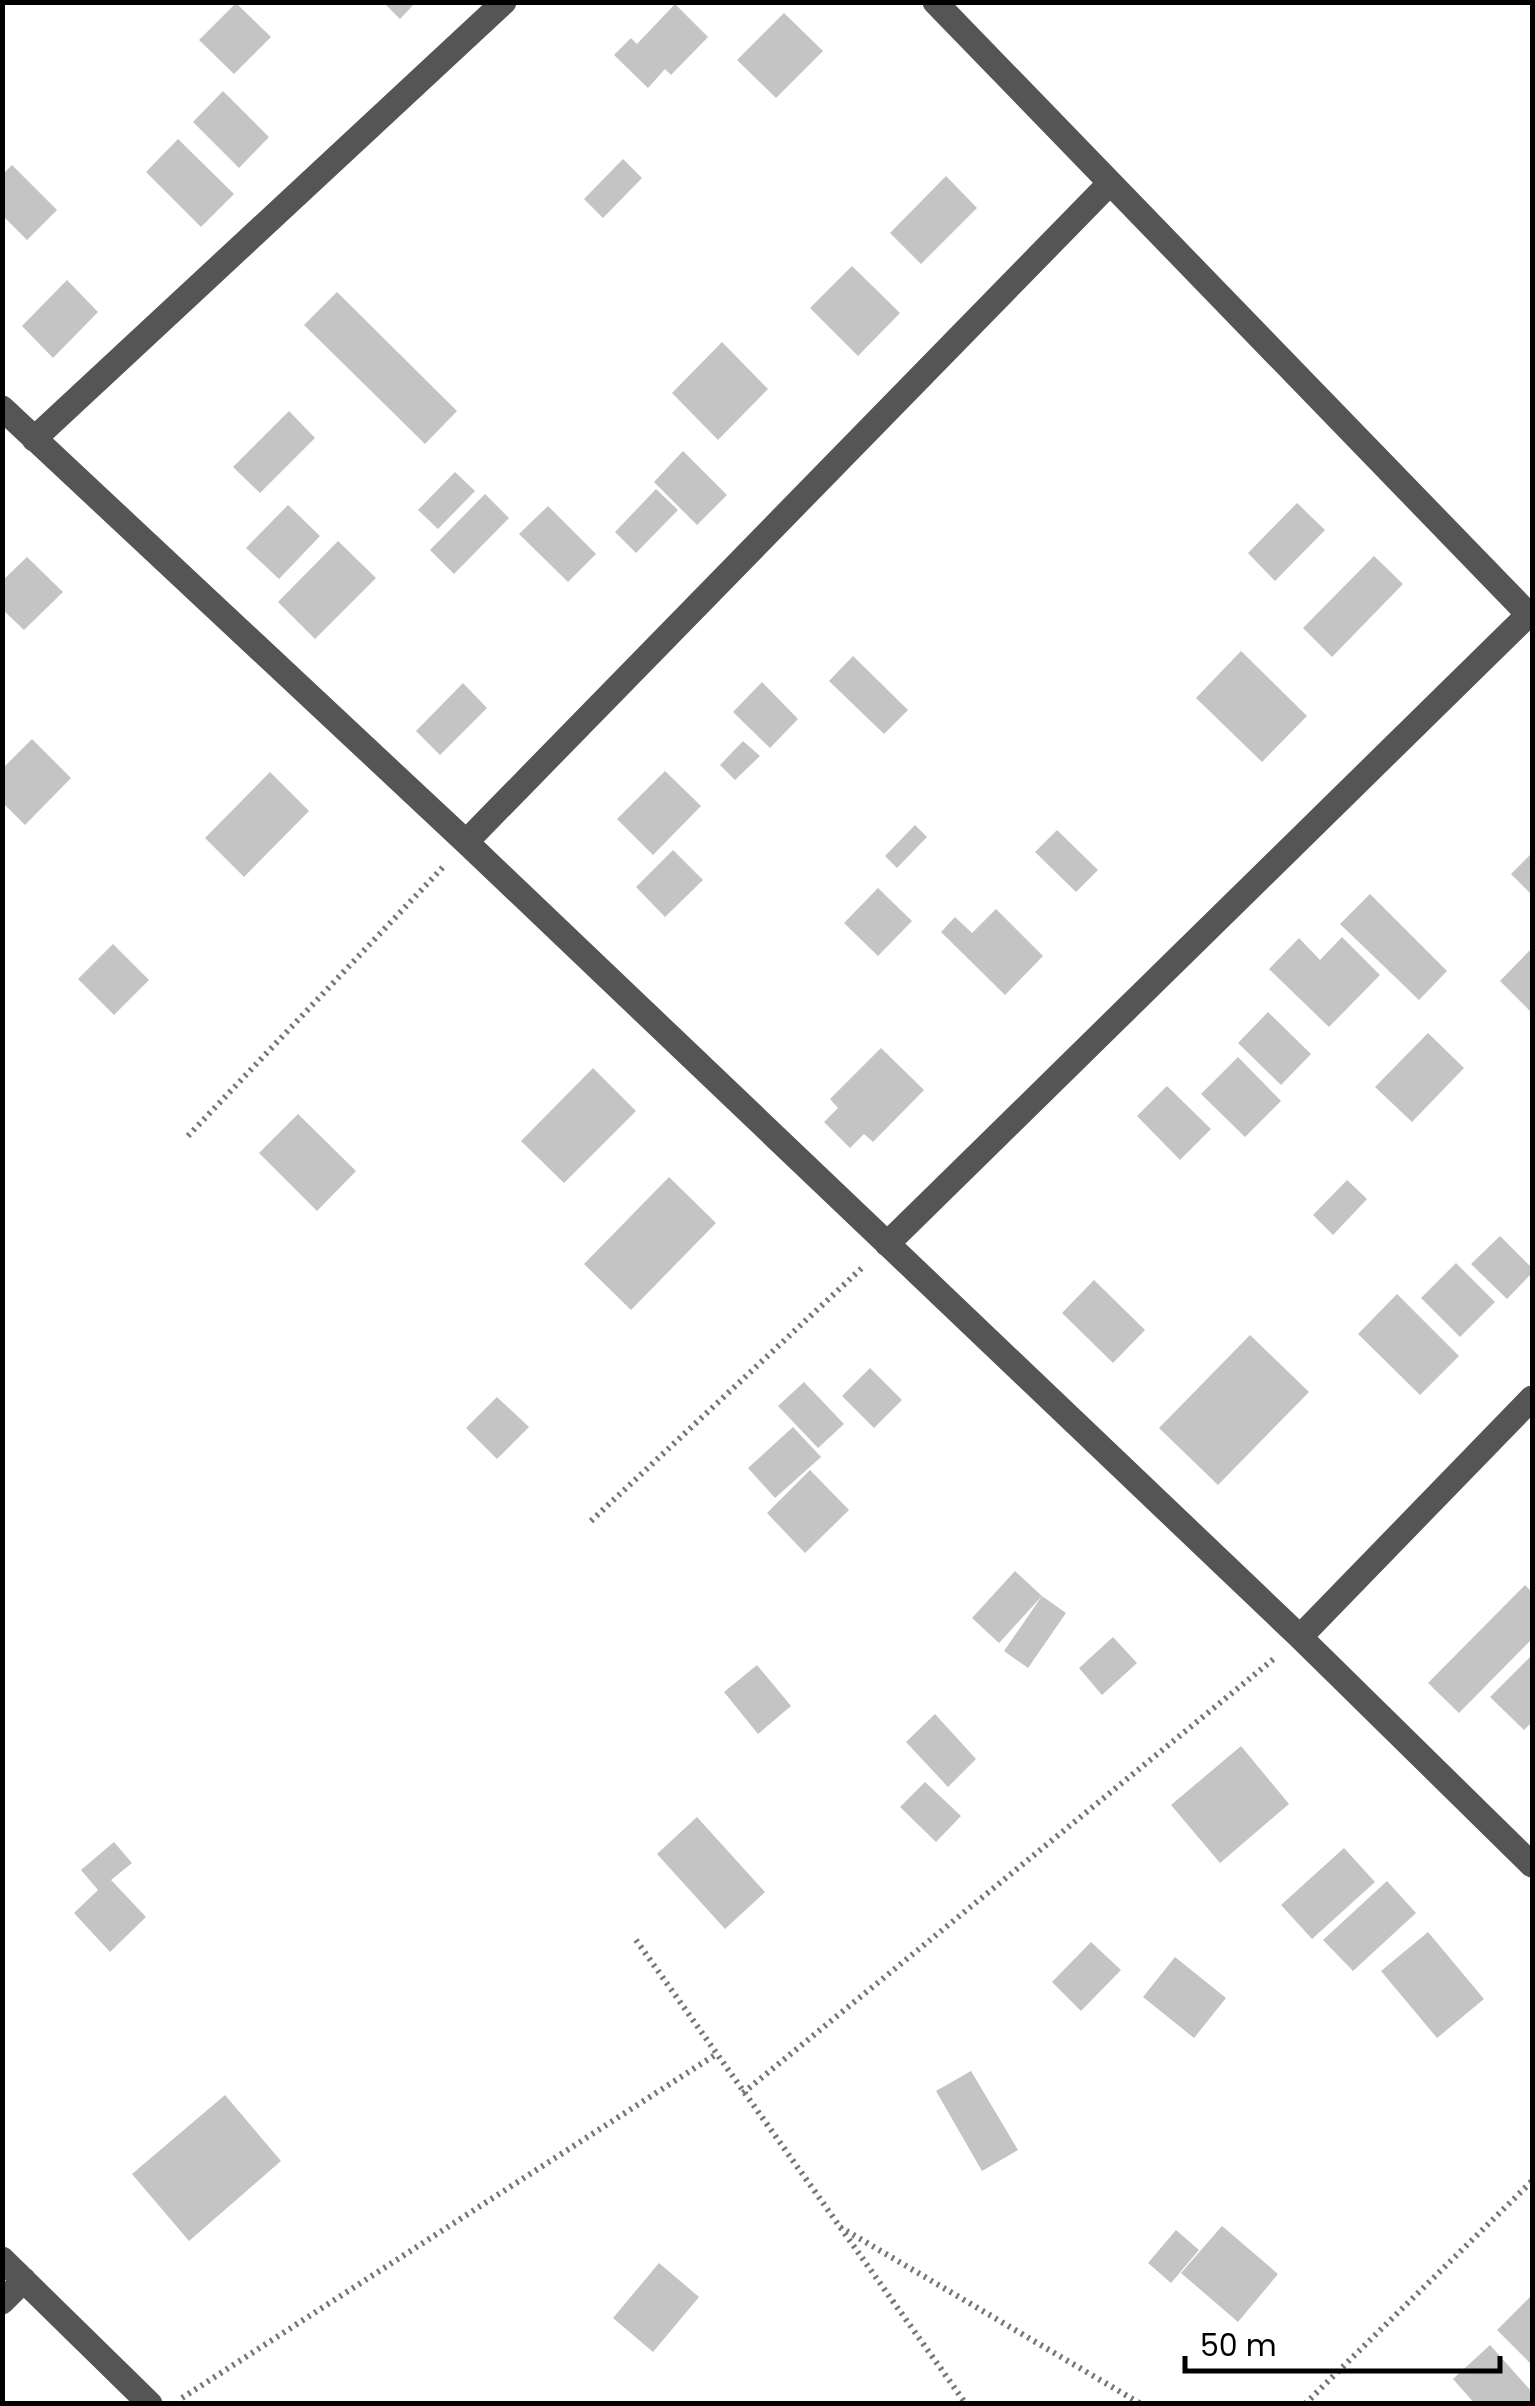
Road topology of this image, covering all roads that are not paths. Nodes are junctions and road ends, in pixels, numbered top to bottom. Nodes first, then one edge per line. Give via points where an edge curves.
1 (504, 2) edge
2 (936, 2) edge
3 (1109, 184) junction
4 (2, 408) edge
5 (34, 439) junction
6 (1531, 616) edge
7 (466, 842) junction
8 (888, 1244) junction
9 (1532, 1398) edge
10 (1300, 1637) junction
11 (1532, 1864) edge
12 (2, 2260) edge
13 (24, 2280) junction
14 (2, 2302) edge
15 (150, 2404) edge

1 - 5 street
2 - 3 street
3 - 6 street
3 - 7 street
4 - 5 street
5 - 7 street
6 - 8 street
7 - 8 street
8 - 10 street
9 - 10 street
10 - 11 street
12 - 13 street
13 - 14 street
13 - 15 street

